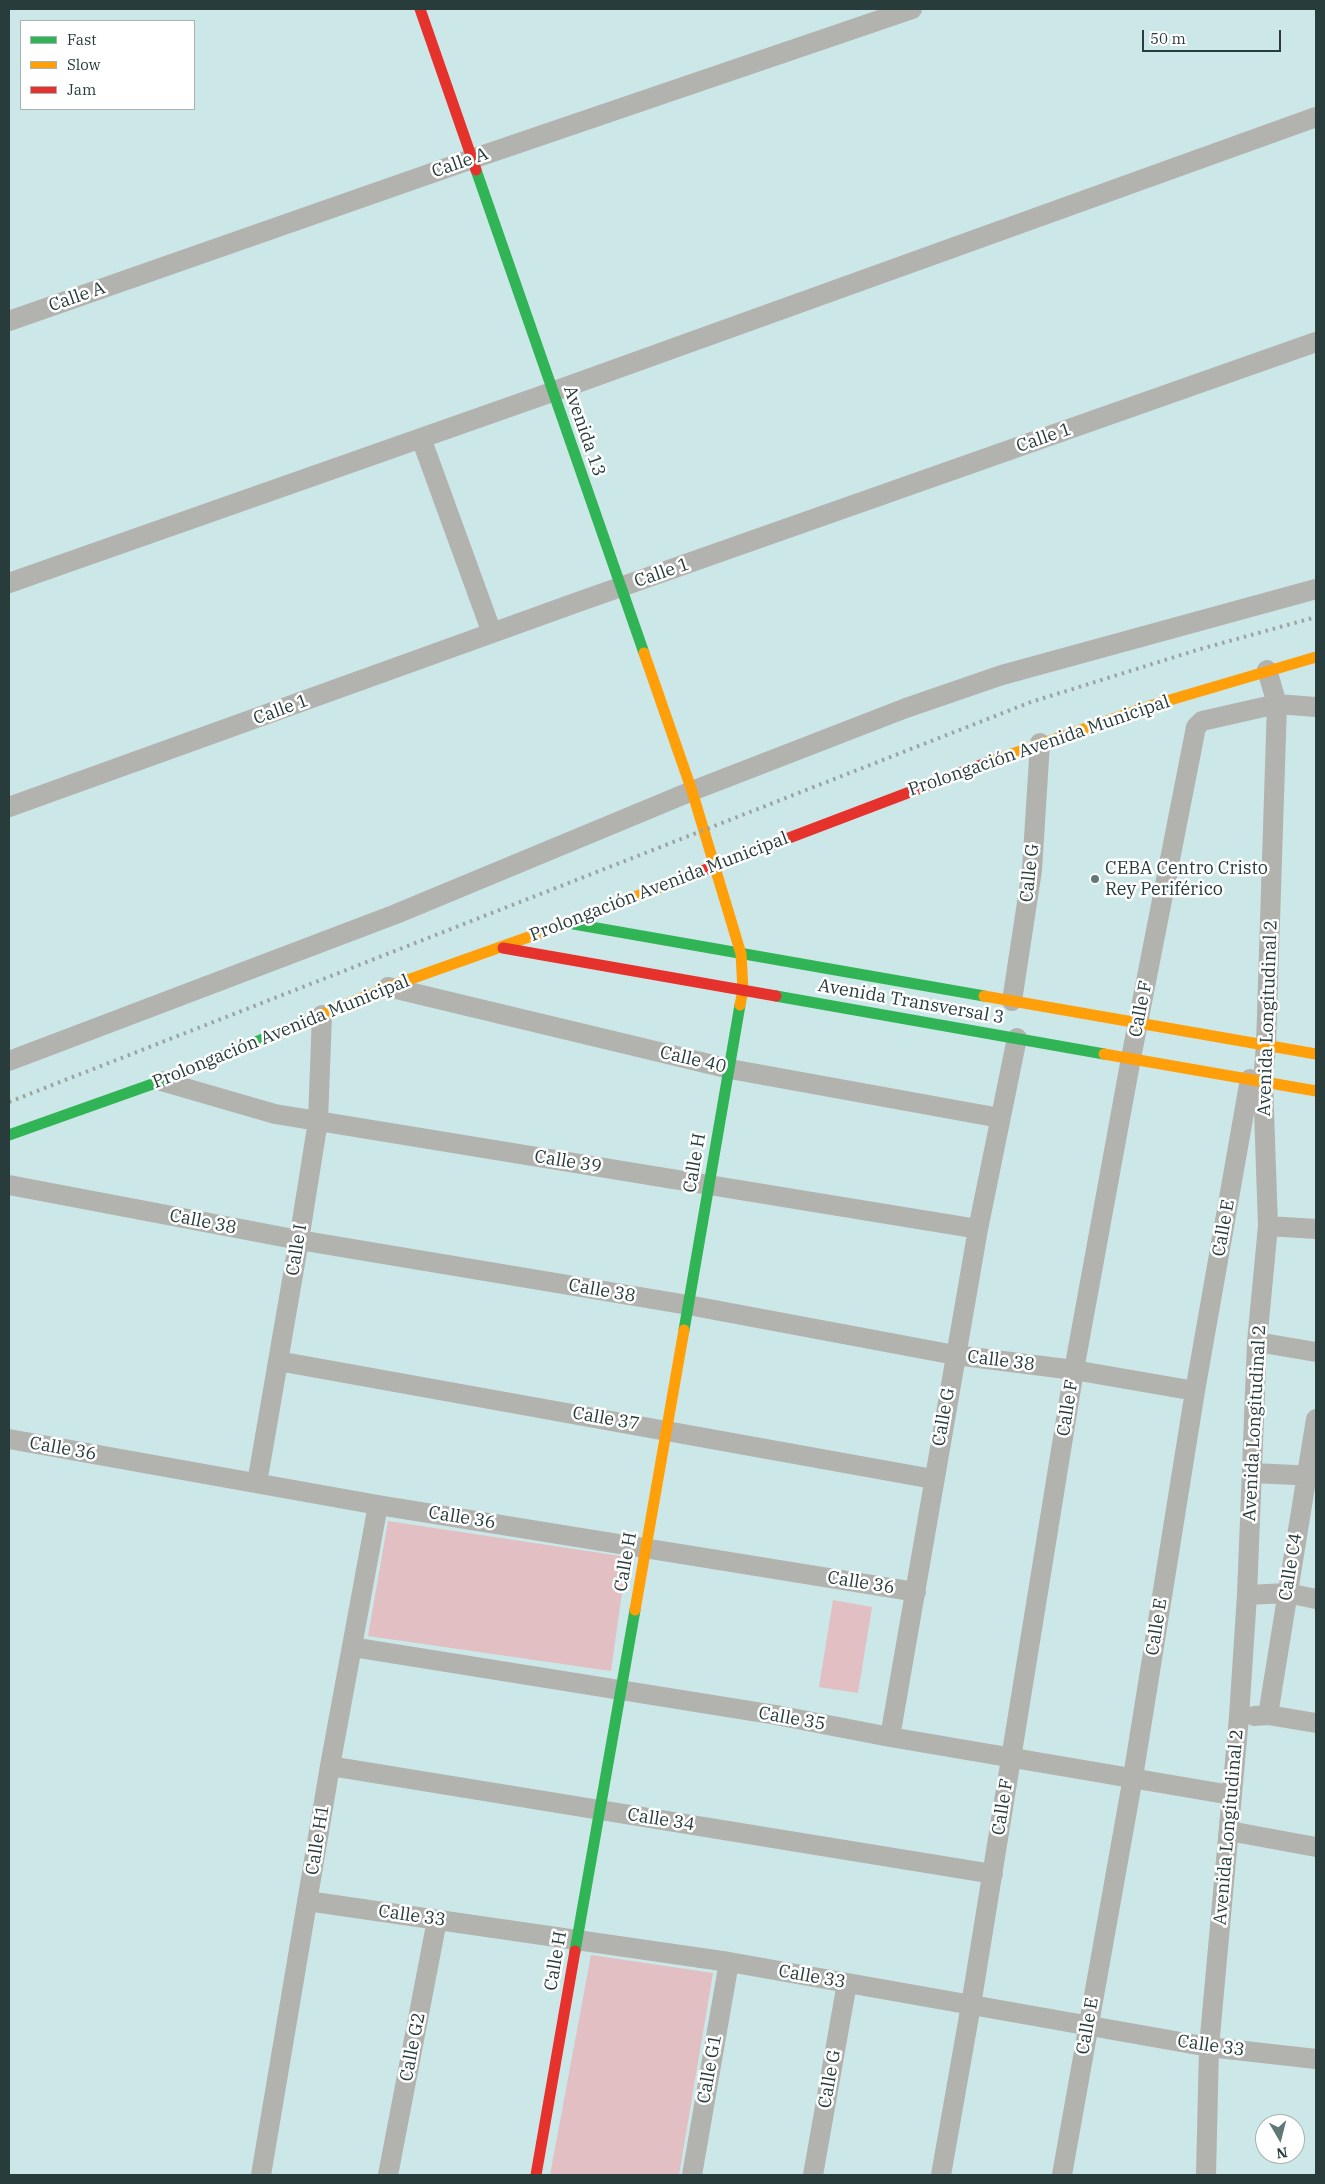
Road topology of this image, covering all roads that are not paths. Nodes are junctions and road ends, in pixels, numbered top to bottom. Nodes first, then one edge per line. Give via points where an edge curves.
1 (420, 9) edge
2 (912, 9) edge
3 (1316, 117) edge
4 (472, 159) junction
5 (9, 321) edge
6 (1316, 342) edge
7 (552, 392) junction
8 (421, 438) junction
9 (9, 583) edge
10 (621, 587) junction
11 (1316, 589) edge
12 (492, 634) junction
13 (1316, 657) edge
14 (1267, 670) junction
15 (1277, 704) junction
16 (1316, 707) edge
17 (1040, 744) junction
18 (692, 791) junction
19 (9, 807) edge
20 (714, 865) junction
21 (568, 923) junction
22 (500, 948) junction
23 (741, 954) junction
24 (388, 988) junction
25 (743, 990) junction
26 (1012, 1001) junction
27 (322, 1014) junction
28 (1138, 1023) junction
29 (1017, 1038) junction
30 (1266, 1045) junction
31 (1316, 1054) edge
32 (1131, 1058) junction
33 (9, 1061) edge
34 (730, 1069) junction
35 (1257, 1080) junction
36 (161, 1081) junction
37 (1316, 1091) edge
38 (1000, 1118) junction
39 (318, 1121) junction
40 (9, 1135) edge
41 (9, 1185) edge
42 (709, 1185) junction
43 (1268, 1226) junction
44 (978, 1229) junction
45 (1316, 1229) edge
46 (299, 1240) junction
47 (688, 1305) junction
48 (1257, 1342) junction
49 (1316, 1352) edge
50 (955, 1355) junction
51 (278, 1361) junction
52 (1074, 1370) junction
53 (1195, 1391) junction
54 (1316, 1419) edge
55 (667, 1430) junction
56 (9, 1439) edge
57 (1252, 1473) junction
58 (1312, 1475) edge
59 (933, 1479) junction
60 (257, 1483) junction
61 (378, 1505) junction
62 (646, 1547) junction
63 (916, 1592) junction
64 (1287, 1593) junction
65 (1247, 1595) junction
66 (1316, 1599) edge
67 (352, 1648) junction
68 (621, 1690) junction
69 (1268, 1715) junction
70 (1239, 1717) junction
71 (1316, 1723) edge
72 (890, 1737) junction
73 (1011, 1756) junction
74 (330, 1766) junction
75 (1133, 1778) junction
76 (1231, 1795) junction
77 (600, 1810) junction
78 (1229, 1831) junction
79 (1316, 1847) edge
80 (993, 1874) junction
81 (307, 1901) junction
82 (437, 1920) junction
83 (578, 1940) junction
84 (729, 1962) junction
85 (847, 1983) junction
86 (972, 2005) junction
87 (1088, 2025) junction
88 (1209, 2047) junction
89 (1316, 2059) edge
90 (261, 2175) edge
91 (388, 2175) edge
92 (536, 2175) edge
93 (692, 2175) edge
94 (813, 2175) edge
95 (941, 2175) edge
96 (1062, 2175) edge
97 (1206, 2175) edge

1 - 4 street, Avenida 13
2 - 4 street, Calle A
3 - 7 street
4 - 5 street, Calle A
4 - 7 street, Avenida 13
6 - 10 street, Calle 1
7 - 8 street
7 - 10 street, Avenida 13
8 - 9 street
8 - 12 street
10 - 12 street, Calle 1
10 - 18 street, Avenida 13
11 - 18 street via 1002,675 906,708
12 - 19 street, Calle 1
13 - 14 street, Prolongación Avenida Municipal
14 - 15 street, Avenida Longitudinal 2
14 - 17 street, Prolongación Avenida Municipal
15 - 16 street, Calle F
15 - 28 street, Calle F via 1202,721 1196,727
15 - 30 street, Avenida Longitudinal 2
17 - 20 street, Prolongación Avenida Municipal
17 - 26 street, Calle G via 1032,870
18 - 20 street, Avenida 13
18 - 33 street via 396,914
20 - 21 street, Prolongación Avenida Municipal
20 - 23 street, Avenida 13
21 - 22 street, Prolongación Avenida Municipal
21 - 23 street, Avenida Transversal 3
22 - 24 street, Prolongación Avenida Municipal
22 - 25 street, Avenida Transversal 3
23 - 25 street, Calle H
23 - 26 street, Avenida Transversal 3
24 - 27 street, Prolongación Avenida Municipal
24 - 34 street, Calle 40
25 - 29 street, Avenida Transversal 3
25 - 34 street, Calle H
26 - 28 street, Avenida Transversal 3
27 - 36 street, Prolongación Avenida Municipal
27 - 39 street, Calle I
28 - 30 street, Avenida Transversal 3
28 - 32 street, Calle F
29 - 32 street, Avenida Transversal 3
29 - 38 street, Calle G
30 - 31 street, Avenida Transversal 3
30 - 35 street, Avenida Longitudinal 2
32 - 35 street, Avenida Transversal 3
32 - 52 street, Calle F
34 - 38 street, Calle 40
34 - 42 street, Calle H
35 - 37 street, Avenida Transversal 3
35 - 43 street, Avenida Longitudinal 2
35 - 53 street, Calle E
36 - 39 street, Calle 39 via 275,1114
36 - 40 street, Prolongación Avenida Municipal
38 - 44 street, Calle G
39 - 42 street, Calle 39
39 - 46 street, Calle I
41 - 46 street, Calle 38
42 - 44 street, Calle 39
42 - 47 street, Calle H
43 - 45 street
43 - 48 street, Avenida Longitudinal 2
44 - 50 street, Calle G
46 - 47 street, Calle 38
46 - 51 street, Calle I
47 - 50 street, Calle 38
47 - 55 street, Calle H
48 - 49 street
48 - 57 street, Avenida Longitudinal 2
50 - 52 street, Calle 38
50 - 59 street, Calle G
51 - 55 street, Calle 37
51 - 60 street, Calle I
52 - 53 street, Calle 38
52 - 73 street, Calle F
53 - 75 street, Calle E
54 - 58 street, Calle C4
55 - 59 street, Calle 37
55 - 62 street, Calle H
56 - 60 street, Calle 36
57 - 58 street
57 - 65 street, Avenida Longitudinal 2
58 - 64 street, Calle C4
59 - 63 street, Calle G
60 - 61 street, Calle 36
61 - 62 street, Calle 36
61 - 67 street, Calle H1
62 - 63 street, Calle 36
62 - 68 street, Calle H
63 - 72 street, Calle G
64 - 65 street
64 - 66 street
64 - 69 street, Calle C4
65 - 70 street, Avenida Longitudinal 2
67 - 68 street, Calle 35
67 - 74 street, Calle H1
68 - 72 street, Calle 35
68 - 77 street, Calle H
69 - 70 street
69 - 71 street
70 - 76 street, Avenida Longitudinal 2
72 - 73 street, Calle 35
73 - 75 street, Calle 35
73 - 80 street, Calle F
74 - 77 street, Calle 34
74 - 81 street, Calle H1
75 - 76 street, Calle 35
75 - 87 street, Calle E
76 - 78 street, Avenida Longitudinal 2
77 - 80 street, Calle 34
77 - 83 street, Calle H
78 - 79 street
78 - 88 street, Avenida Longitudinal 2
80 - 86 street, Calle F
81 - 82 street, Calle 33
81 - 90 street, Calle H1
82 - 83 street, Calle 33
82 - 91 street, Calle G2
83 - 84 street, Calle 33
83 - 92 street, Calle H
84 - 85 street, Calle 33
84 - 93 street, Calle G1
85 - 86 street, Calle 33
85 - 94 street, Calle G
86 - 87 street, Calle 33
86 - 95 street, Calle F
87 - 88 street, Calle 33
87 - 96 street, Calle E
88 - 89 street, Calle 33
88 - 97 street, Avenida Longitudinal 2

